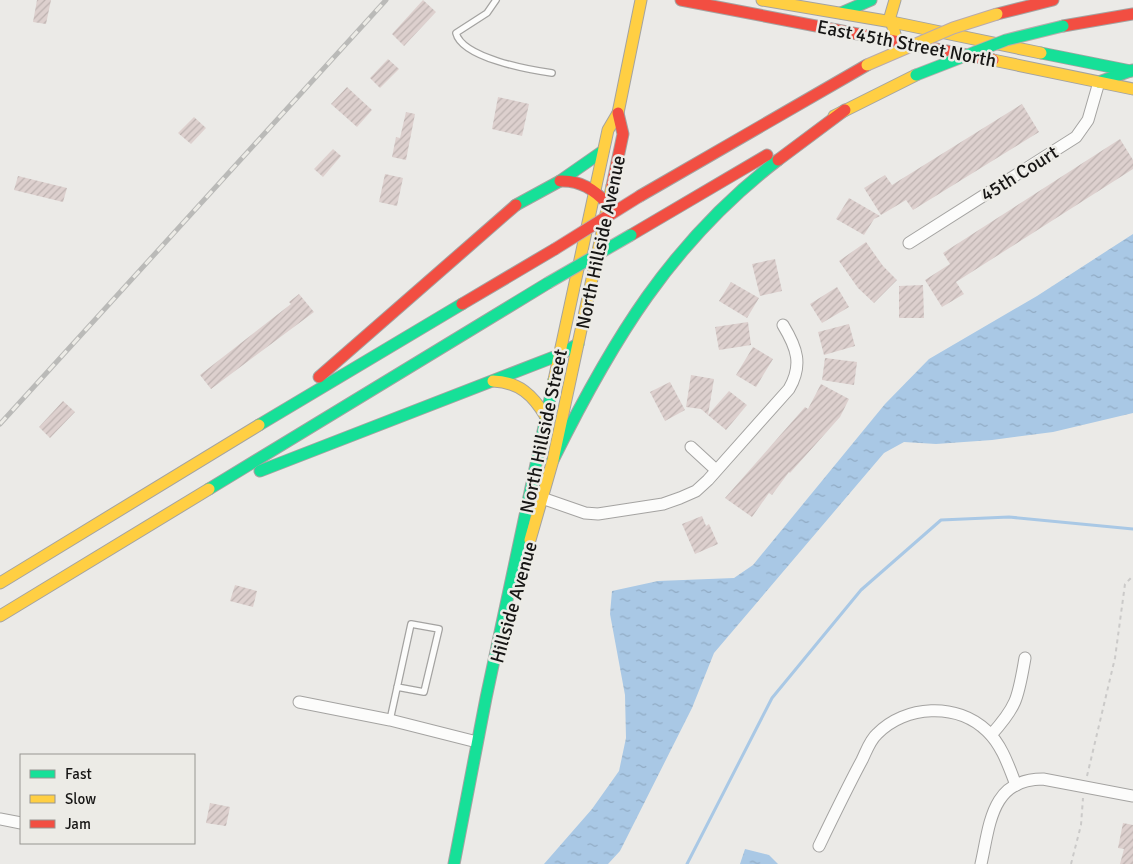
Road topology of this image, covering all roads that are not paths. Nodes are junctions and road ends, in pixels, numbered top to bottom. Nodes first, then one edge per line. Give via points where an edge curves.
1 (496, 0) edge
2 (641, 0) edge
3 (681, 0) edge
4 (762, 0) edge
5 (871, 0) edge
6 (895, 0) edge
7 (1053, 0) edge
8 (841, 13) junction
9 (1133, 14) edge
10 (892, 22) junction
11 (897, 41) junction
12 (1132, 71) edge
13 (552, 73) dead end
14 (1099, 82) junction
15 (1133, 89) edge
16 (845, 110) junction
17 (618, 113) junction
18 (603, 151) junction
19 (560, 181) junction
20 (595, 191) junction
21 (608, 204) junction
22 (909, 243) dead end
23 (783, 325) dead end
24 (578, 344) junction
25 (559, 355) junction
26 (493, 381) junction
27 (546, 417) junction
28 (691, 447) dead end
29 (553, 460) junction
30 (716, 470) junction
31 (158, 485) junction
32 (530, 494) junction
33 (542, 498) junction
34 (166, 514) junction
35 (0, 583) edge
36 (0, 616) edge
37 (1025, 658) dead end
38 (397, 687) junction
39 (489, 687) junction
40 (299, 702) dead end
41 (390, 720) junction
42 (990, 735) junction
43 (477, 742) junction
44 (1016, 785) junction
45 (1133, 796) edge
46 (0, 819) edge
47 (20, 823) edge
48 (819, 846) dead end
49 (454, 864) edge
50 (981, 864) edge

1 - 13 lane via 488,13 456,33 458,41 520,69
2 - 17 main road, North Hillside Street
3 - 11 main road, East 45th Street North
4 - 8 main road, East 45th Street North
5 - 8 main road
6 - 10 main road via 890,17
7 - 31 main road, bridge via 936,35 868,65 640,196
8 - 10 main road, East 45th Street North
9 - 16 main road, bridge via 1006,40 916,75
10 - 11 main road
10 - 12 main road, East 45th Street North
11 - 14 main road, East 45th Street North
12 - 14 main road
14 - 15 main road, East 45th Street North
14 - 22 street, 45th Court via 1088,120 1076,137
16 - 29 main road via 746,185 673,260 608,352
16 - 34 main road, bridge via 548,283
17 - 18 main road, North Hillside Street via 608,130
17 - 21 main road, North Hillside Avenue via 623,134
18 - 19 main road
18 - 20 main road, North Hillside Street
19 - 20 main road via 572,179
19 - 31 main road via 514,206 332,368 175,467
20 - 21 main road
20 - 25 main road, North Hillside Street
21 - 24 main road, North Hillside Avenue
23 - 30 street via 797,351 795,379
24 - 25 main road
24 - 29 main road, North Hillside Avenue
25 - 26 main road
25 - 27 main road, North Hillside Street
26 - 27 main road via 522,386 538,401
26 - 34 main road via 268,467
27 - 32 main road, North Hillside Street
28 - 30 street
29 - 33 main road, Hillside Avenue
30 - 33 street via 696,490 680,498 613,513 585,513
31 - 35 main road
32 - 33 street
32 - 39 main road, North Hillside Street
33 - 39 main road, Hillside Avenue
34 - 36 main road
37 - 42 street via 1013,709
38 - 38 lane via 411,624 439,629 424,692
38 - 41 lane
39 - 43 main road, North Hillside Street
40 - 41 street
41 - 43 street
42 - 44 street via 1008,764
42 - 48 street via 972,721 940,711 921,710 904,714 890,723 875,735
43 - 49 main road, North Hillside Street
44 - 45 street via 1043,779
44 - 50 street via 1002,794 996,803
46 - 47 street

